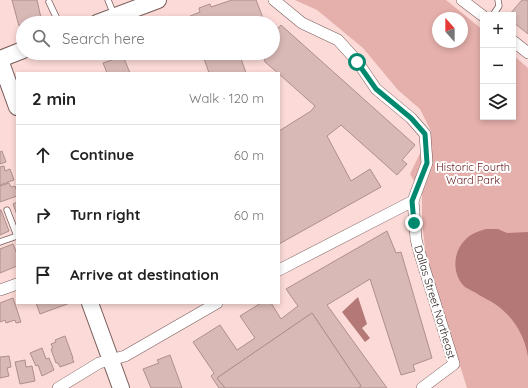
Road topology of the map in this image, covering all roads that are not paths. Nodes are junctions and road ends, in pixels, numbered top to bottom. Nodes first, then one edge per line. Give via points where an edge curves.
1 (108, 0) edge
2 (158, 0) edge
3 (274, 0) edge
4 (462, 0) edge
5 (498, 0) edge
6 (50, 2) dead end
7 (495, 12) edge
8 (480, 14) edge
9 (56, 16) edge
10 (115, 16) joint
11 (516, 43) edge
12 (16, 53) edge
13 (528, 53) edge
14 (0, 60) edge
15 (16, 103) edge
16 (412, 201) junction
17 (7, 210) dead end
18 (16, 233) edge
19 (16, 236) edge
20 (0, 242) edge
21 (280, 269) edge
22 (16, 284) edge
23 (0, 290) edge
24 (90, 304) edge
25 (215, 304) edge
26 (111, 360) junction
27 (58, 388) edge
28 (121, 388) edge
29 (422, 388) edge

1 - 10 lane
2 - 10 street
3 - 16 street, Dallas Street Northeast via 302,22 338,40 376,89 411,118 425,134 427,163
4 - 8 street
5 - 7 lane via 499,6
6 - 9 lane
11 - 13 street
12 - 14 street
14 - 15 street
16 - 21 street
16 - 29 street, Dallas Street Northeast via 419,252 454,364
17 - 18 lane
19 - 20 lane
22 - 23 street
24 - 26 street
25 - 26 street via 124,356
26 - 27 street via 99,363
26 - 28 street

